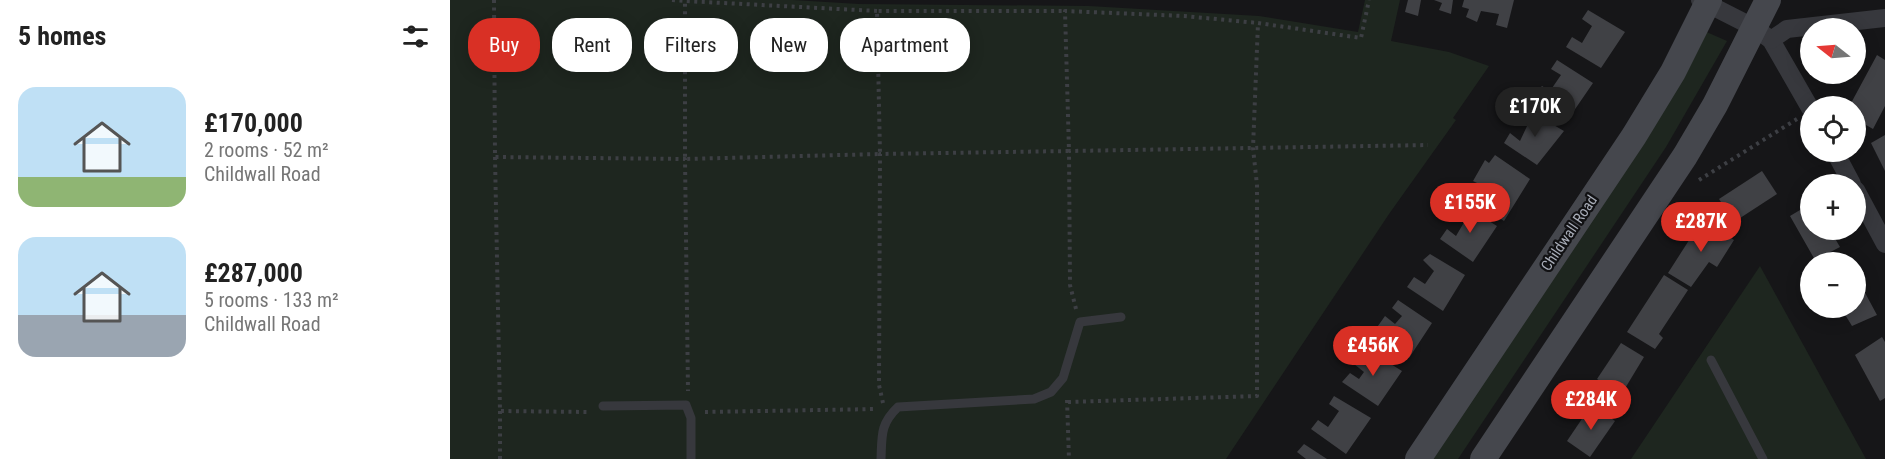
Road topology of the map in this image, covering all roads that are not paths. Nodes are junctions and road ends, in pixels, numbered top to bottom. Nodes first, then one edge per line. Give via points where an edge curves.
1 (1768, 0) edge
2 (1706, 1) edge
3 (1885, 18) edge
4 (1763, 34) junction
5 (1800, 101) edge
6 (1866, 209) edge
7 (1885, 244) edge
8 (1121, 317) dead end
9 (1711, 360) dead end
10 (603, 406) road end
11 (691, 459) edge
12 (881, 459) edge
13 (1418, 459) edge
14 (1483, 459) edge
15 (1763, 459) edge

1 - 4 main road
2 - 4 street
2 - 13 main road, Childwall Road via 1672,72 1634,136
3 - 4 street
4 - 5 street
4 - 14 main road
6 - 7 street
8 - 12 lane via 1080,322 1063,378 1052,393 1034,399 898,407 886,418
9 - 15 lane
10 - 11 lane via 688,410

